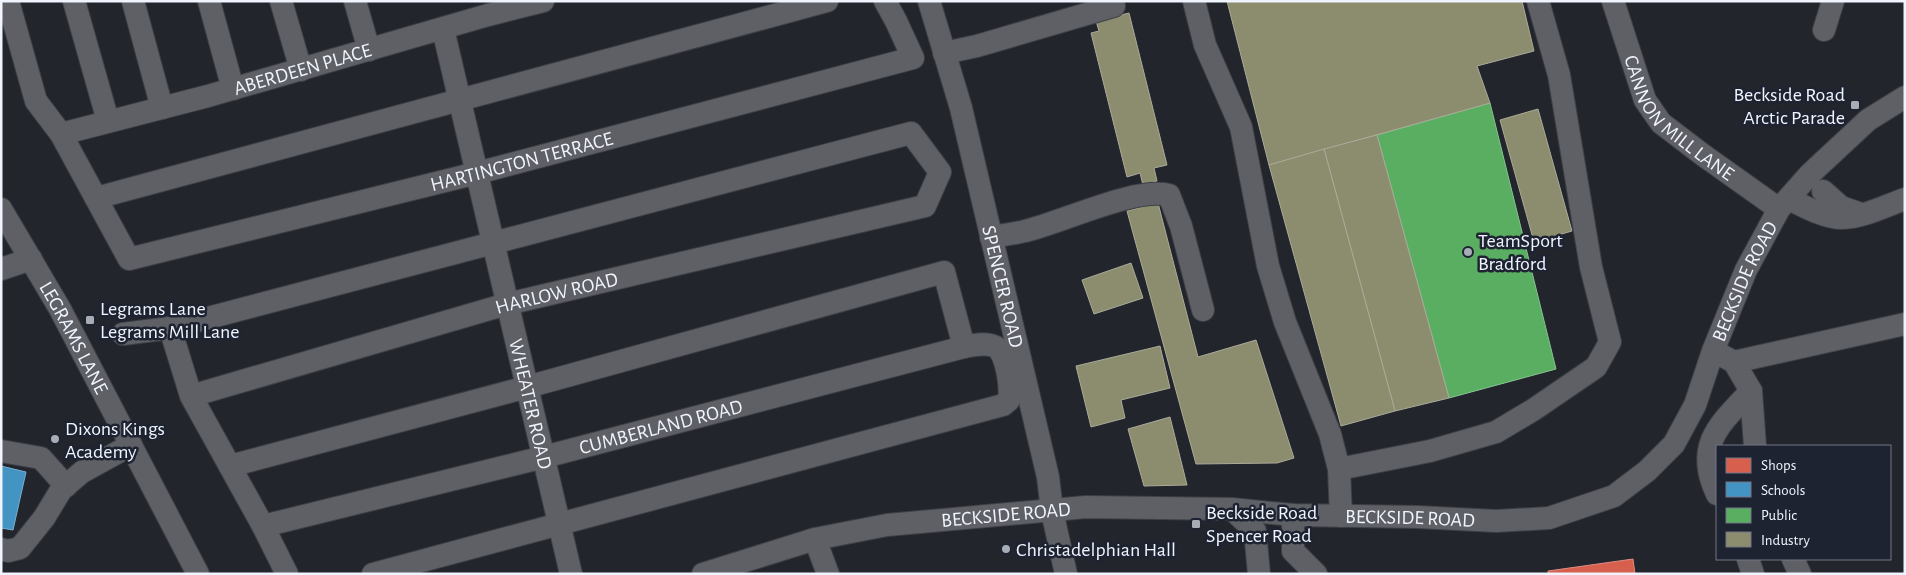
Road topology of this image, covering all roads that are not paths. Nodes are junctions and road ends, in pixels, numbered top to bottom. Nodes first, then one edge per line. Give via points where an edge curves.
1 (8, 1) edge
2 (74, 1) edge
3 (133, 1) edge
4 (208, 1) edge
5 (281, 1) edge
6 (355, 1) edge
7 (543, 1) edge
8 (827, 1) edge
9 (884, 1) edge
10 (928, 1) edge
11 (1194, 1) edge
12 (1538, 1) edge
13 (1612, 1) edge
14 (1832, 2) edge
15 (1114, 6) dead end
16 (486, 8) edge
17 (443, 29) junction
18 (1824, 30) dead end
19 (369, 50) junction
20 (944, 53) junction
21 (300, 70) junction
22 (234, 89) junction
23 (1905, 97) edge
24 (459, 99) junction
25 (162, 108) junction
26 (108, 122) junction
27 (61, 134) junction
28 (477, 173) junction
29 (1823, 191) dead end
30 (96, 198) junction
31 (1905, 199) edge
32 (1784, 204) junction
33 (1, 209) edge
34 (1862, 214) junction
35 (991, 236) junction
36 (493, 243) junction
37 (31, 259) junction
38 (1, 269) edge
39 (508, 304) junction
40 (1202, 310) dead end
41 (1905, 324) edge
42 (170, 328) junction
43 (123, 334) dead end
44 (964, 347) junction
45 (1713, 352) junction
46 (1734, 362) junction
47 (527, 387) junction
48 (1751, 391) junction
49 (191, 396) junction
50 (131, 445) junction
51 (1755, 445) edge
52 (1, 451) edge
53 (544, 456) junction
54 (230, 466) junction
55 (1348, 467) junction
56 (66, 486) junction
57 (1716, 492) edge
58 (1232, 509) junction
59 (1052, 511) junction
60 (1293, 515) junction
61 (1341, 516) junction
62 (560, 524) junction
63 (263, 526) junction
64 (815, 539) junction
65 (1, 549) edge
66 (1748, 560) edge
67 (1793, 560) edge
68 (198, 574) edge
69 (287, 574) edge
70 (373, 574) edge
71 (571, 574) edge
72 (703, 574) edge
73 (828, 574) edge
74 (1066, 574) edge
75 (1259, 574) edge
76 (1316, 574) edge
77 (1752, 574) edge
78 (1800, 574) edge

1 - 27 street via 36,101
2 - 26 street
3 - 25 street
4 - 22 street
5 - 21 street
6 - 19 street
7 - 16 street, ABERDEEN PLACE
8 - 24 street
9 - 28 street, HARTINGTON TERRACE via 913,58
10 - 20 street, SPENCER ROAD
11 - 55 street via 1205,45 1241,127 1268,266 1284,322 1330,434
12 - 55 street via 1559,75 1591,268 1610,342 1596,367 1496,432 1430,451
13 - 32 street, CANNON MILL LANE via 1645,100 1661,122 1703,155
14 - 18 street
15 - 20 street
16 - 17 street, ABERDEEN PLACE
17 - 19 street, ABERDEEN PLACE
17 - 24 street, WHEATER ROAD
19 - 21 street, ABERDEEN PLACE
20 - 35 street, SPENCER ROAD via 961,108
21 - 22 street, ABERDEEN PLACE
22 - 25 street, ABERDEEN PLACE
23 - 32 street, BECKSIDE ROAD via 1868,120 1810,174
24 - 28 street, WHEATER ROAD
24 - 30 street
25 - 26 street, ABERDEEN PLACE
26 - 27 street, ABERDEEN PLACE
27 - 30 street
28 - 30 street, HARTINGTON TERRACE via 128,259
28 - 36 street, WHEATER ROAD
29 - 34 street via 1841,207
31 - 34 street, CANNON MILL LANE
32 - 34 street, CANNON MILL LANE via 1840,218
32 - 45 street, BECKSIDE ROAD via 1746,270
33 - 37 street, LEGRAMS LANE
35 - 40 street via 1025,231 1138,195 1160,192 1169,195 1181,226
35 - 59 street, SPENCER ROAD via 1048,477
36 - 39 street, WHEATER ROAD
36 - 39 street, HARLOW ROAD via 911,132 940,172 925,206
36 - 42 street
37 - 38 street
37 - 50 street, LEGRAMS LANE
39 - 47 street, WHEATER ROAD
39 - 49 street, HARLOW ROAD
41 - 46 street
42 - 43 street
42 - 49 street
44 - 47 street via 944,272
44 - 53 street, CUMBERLAND ROAD
44 - 62 street, CUMBERLAND ROAD via 988,345 1002,354 1010,394 1003,405
45 - 46 street
45 - 61 street, BECKSIDE ROAD via 1695,405 1674,444 1647,471 1614,496 1549,518 1496,521
46 - 48 street
47 - 53 street, WHEATER ROAD
47 - 54 street
48 - 51 street
48 - 57 street via 1718,425 1713,439 1707,465
49 - 54 street
50 - 56 street via 82,472
50 - 68 street, LEGRAMS LANE
52 - 56 street via 41,458
53 - 62 street, WHEATER ROAD
53 - 63 street, CUMBERLAND ROAD
54 - 63 street
55 - 61 street
56 - 65 street via 20,548
58 - 59 street, BECKSIDE ROAD via 1086,507
58 - 60 street, BECKSIDE ROAD
58 - 75 street via 1255,531
59 - 64 street, BECKSIDE ROAD via 887,525
59 - 74 street, SPENCER ROAD
60 - 61 street, BECKSIDE ROAD
60 - 76 street via 1293,551
62 - 70 street
62 - 71 street, WHEATER ROAD
63 - 69 street
64 - 72 street, BECKSIDE ROAD
64 - 73 street
66 - 77 street
67 - 78 street

